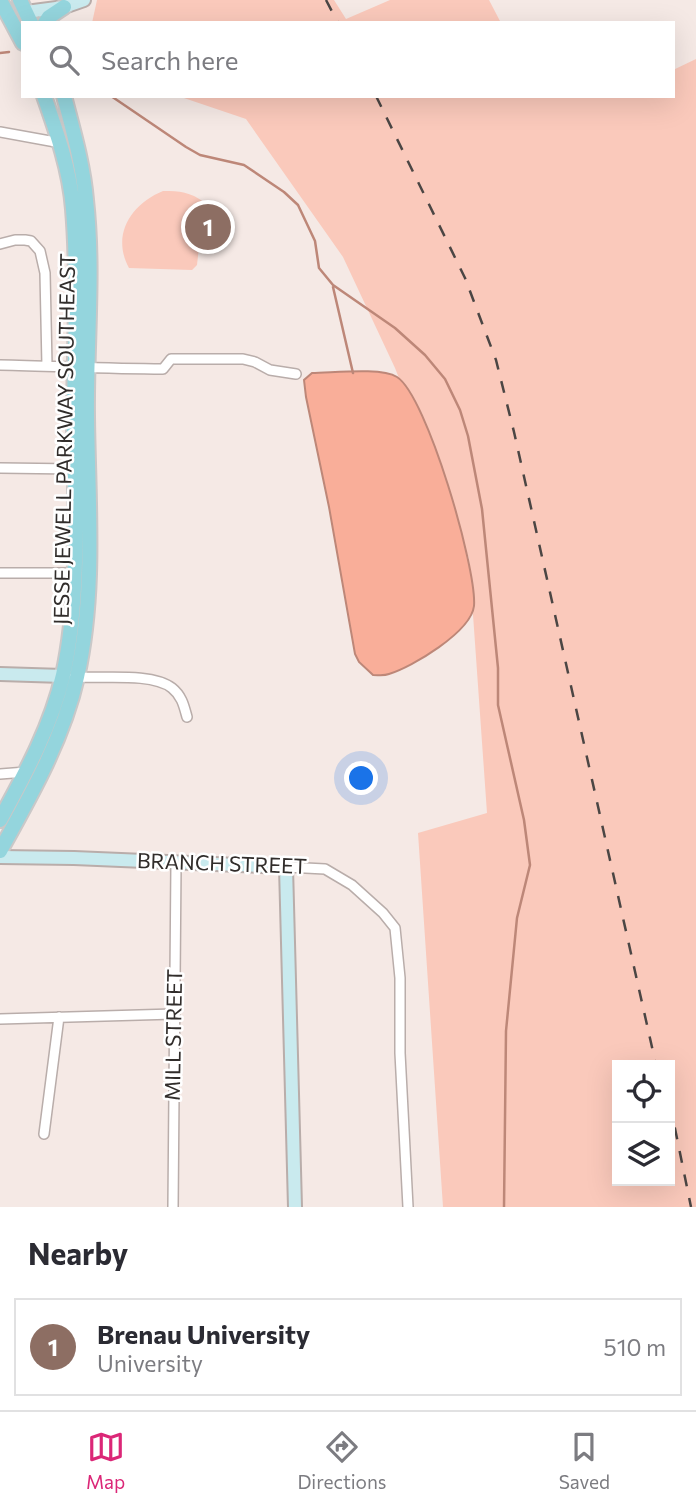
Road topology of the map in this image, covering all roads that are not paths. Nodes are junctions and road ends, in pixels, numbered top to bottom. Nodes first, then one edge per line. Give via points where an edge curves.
1 (1, 0) edge
2 (84, 0) edge
3 (64, 7) junction
4 (26, 12) edge
5 (46, 21) edge
6 (21, 39) edge
7 (45, 98) edge
8 (64, 98) edge
9 (0, 132) edge
10 (61, 143) junction
11 (0, 244) edge
12 (0, 365) edge
13 (47, 366) junction
14 (80, 367) junction
15 (296, 374) dead end
16 (0, 468) edge
17 (75, 469) junction
18 (0, 573) edge
19 (74, 573) junction
20 (0, 674) edge
21 (70, 677) junction
22 (187, 717) dead end
23 (26, 772) junction
24 (0, 774) edge
25 (0, 820) edge
26 (0, 851) edge
27 (0, 857) edge
28 (176, 864) junction
29 (286, 867) junction
30 (174, 1014) junction
31 (59, 1017) junction
32 (0, 1019) edge
33 (44, 1135) dead end
34 (173, 1207) edge
35 (295, 1207) edge
36 (408, 1207) edge

1 - 6 main road
2 - 3 street
3 - 4 street
3 - 5 main road
7 - 10 main road, JESSE JEWELL PARKWAY SOUTHEAST
8 - 14 main road, JESSE JEWELL PARKWAY SOUTHEAST via 86,202 89,276
9 - 10 street
10 - 14 main road, JESSE JEWELL PARKWAY SOUTHEAST via 73,208
11 - 13 street via 31,241 40,251 45,273
12 - 13 street
13 - 14 street
14 - 15 street via 163,369 171,359 243,359
14 - 17 main road, JESSE JEWELL PARKWAY SOUTHEAST
14 - 21 main road, JESSE JEWELL PARKWAY SOUTHEAST via 89,562 86,626
16 - 17 street
17 - 19 main road, JESSE JEWELL PARKWAY SOUTHEAST
18 - 19 street
19 - 21 main road, JESSE JEWELL PARKWAY SOUTHEAST
20 - 21 street
21 - 22 street via 159,680 182,699
21 - 23 main road, JESSE JEWELL PARKWAY SOUTHEAST
21 - 26 main road, JESSE JEWELL PARKWAY SOUTHEAST via 67,713 44,771
23 - 24 street
23 - 25 main road, JESSE JEWELL PARKWAY SOUTHEAST
27 - 28 street, BRANCH STREET
28 - 29 street, BRANCH STREET
28 - 30 street, MILL STREET
29 - 35 street
29 - 36 street, BRANCH STREET via 325,869 352,885 395,928
30 - 31 street
30 - 34 street, MILL STREET
31 - 32 street
31 - 33 street

